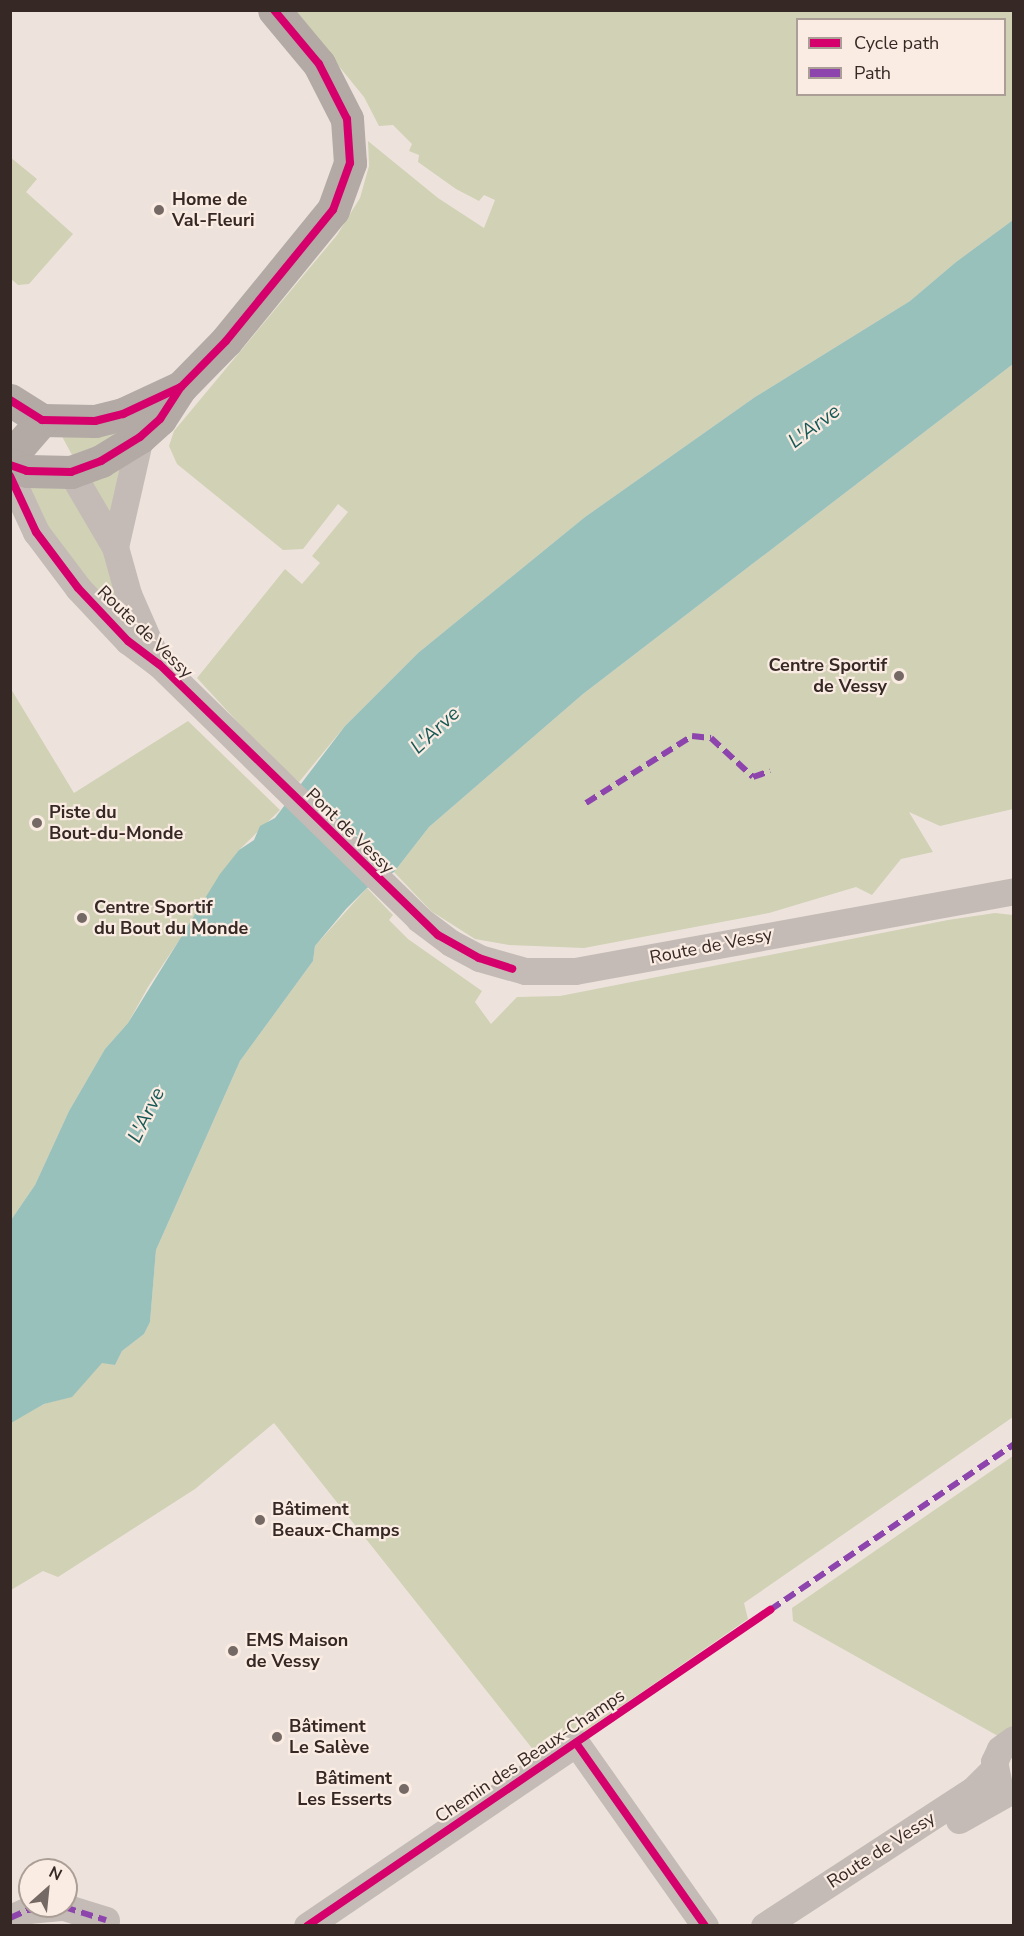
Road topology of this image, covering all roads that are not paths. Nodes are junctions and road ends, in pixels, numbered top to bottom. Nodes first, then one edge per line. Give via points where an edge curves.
1 (274, 10) edge
2 (181, 387) junction
3 (10, 400) edge
4 (42, 420) junction
5 (141, 437) junction
6 (10, 457) edge
7 (10, 465) edge
8 (71, 472) junction
9 (10, 476) edge
10 (115, 547) junction
11 (159, 664) junction
12 (260, 765) joint
13 (1014, 891) edge
14 (419, 919) joint
15 (1014, 1739) edge
16 (994, 1769) junction
17 (1010, 1795) edge
18 (16, 1912) edge
19 (106, 1920) dead end
20 (307, 1926) edge
21 (705, 1926) edge
22 (764, 1926) edge
23 (797, 1926) edge

1 - 2 main road via 319,64 340,100 350,140 348,170 342,190 319,230 226,341
2 - 4 main road via 123,414 95,422
2 - 5 main road via 160,419
3 - 4 main road
4 - 6 main road
4 - 8 main road
5 - 8 main road via 101,461
5 - 10 street, Route de Vessy
7 - 8 main road via 27,471
8 - 10 street, Route de Vessy
9 - 11 street, Route de Vessy via 36,532 78,588 128,641
10 - 11 street, Route de Vessy via 128,594
11 - 12 street, Route de Vessy
12 - 14 street, Pont de Vessy
13 - 14 street, Route de Vessy via 575,971 525,971 494,964 451,943
15 - 16 street, Route de Vessy via 1000,1749
16 - 17 street
16 - 22 street, Route de Vessy via 973,1791
17 - 23 street, Route de Vessy via 982,1805
18 - 19 street via 64,1906
20 - 21 street, Chemin des Beaux-Champs via 576,1743

